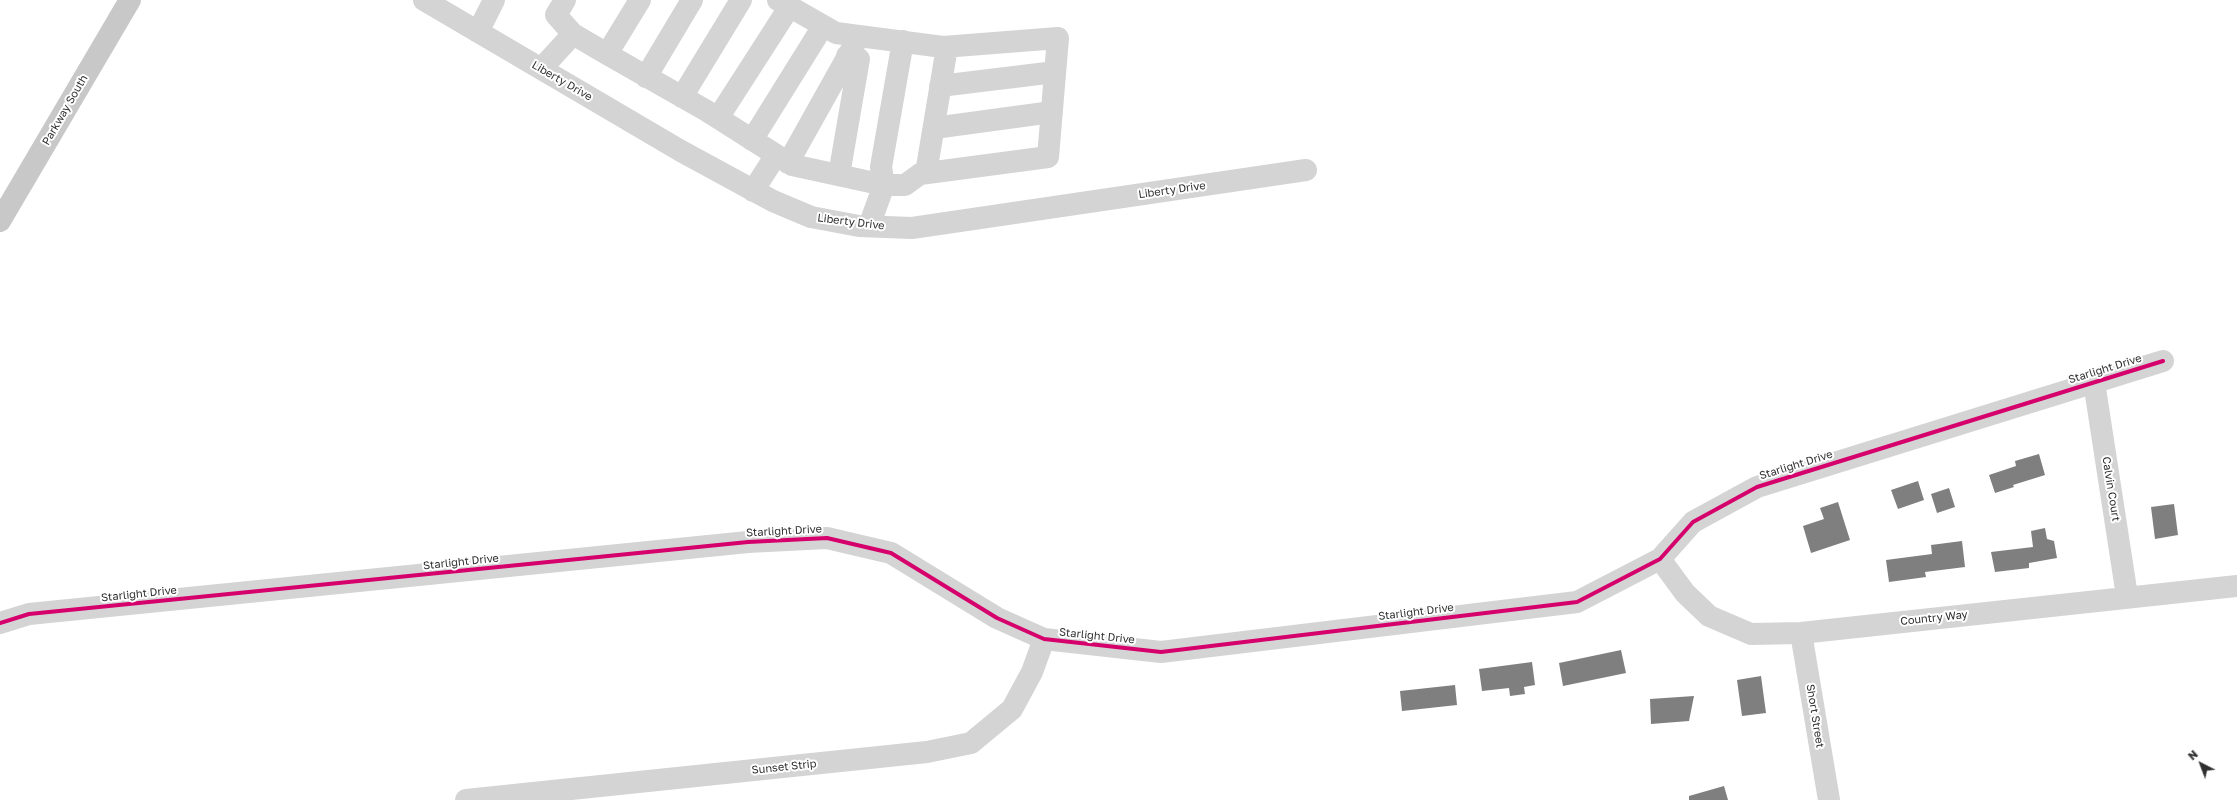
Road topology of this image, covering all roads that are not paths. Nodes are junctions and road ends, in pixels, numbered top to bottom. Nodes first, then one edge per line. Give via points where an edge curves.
1 (130, 0) edge
2 (424, 0) edge
3 (494, 0) edge
4 (565, 0) edge
5 (640, 0) edge
6 (692, 0) edge
7 (741, 0) edge
8 (784, 3) edge
9 (823, 26) junction
10 (478, 32) junction
11 (573, 34) junction
12 (859, 36) junction
13 (903, 41) junction
14 (946, 47) junction
15 (607, 54) junction
16 (847, 56) junction
17 (541, 69) junction
18 (1055, 72) junction
19 (646, 77) junction
20 (940, 86) junction
21 (682, 97) junction
22 (1052, 112) junction
23 (718, 118) junction
24 (934, 128) junction
25 (752, 140) junction
26 (782, 159) junction
27 (1306, 170) dead end
28 (926, 173) junction
29 (838, 175) junction
30 (884, 185) junction
31 (753, 191) junction
32 (0, 221) edge
33 (869, 226) junction
34 (2163, 361) dead end
35 (2094, 382) junction
36 (1660, 559) junction
37 (2237, 586) edge
38 (2127, 596) junction
39 (0, 623) edge
40 (1801, 633) junction
41 (1044, 639) junction
42 (466, 800) edge
43 (1829, 800) edge

1 - 32 main road, Parkway South
2 - 10 street, Liberty Drive
3 - 10 street
4 - 11 street via 556,16
5 - 15 street
6 - 19 street
7 - 21 street
8 - 9 street
8 - 23 street
9 - 12 street via 836,33
9 - 25 street
10 - 17 street, Liberty Drive
11 - 15 street
11 - 17 street
12 - 13 street
12 - 16 street
13 - 14 street
13 - 30 street via 881,167
14 - 18 street via 1058,38
14 - 20 street
15 - 19 street
16 - 26 street
16 - 29 street via 859,58
17 - 31 street, Liberty Drive
18 - 20 street
18 - 22 street
19 - 21 street
20 - 24 street
21 - 23 street
22 - 24 street
22 - 28 street via 1048,157
23 - 25 street
24 - 28 street
25 - 26 street
26 - 29 street
26 - 31 street
27 - 33 street, Liberty Drive via 912,228
28 - 30 street via 920,174 905,185
29 - 30 street
30 - 33 street
31 - 33 street, Liberty Drive via 811,217
34 - 35 street, Starlight Drive
35 - 36 street, Starlight Drive via 1757,487 1693,522
35 - 38 street, Calvin Court
36 - 40 street, Country Way via 1685,593 1709,616 1751,634
36 - 41 street, Starlight Drive via 1577,602 1161,652
37 - 38 street, Country Way
38 - 40 street, Country Way
39 - 41 street, Starlight Drive via 29,614 748,542 827,538 891,554 997,618
40 - 43 street, Short Street
41 - 42 street, Sunset Strip via 1032,672 1012,709 971,743 927,752

